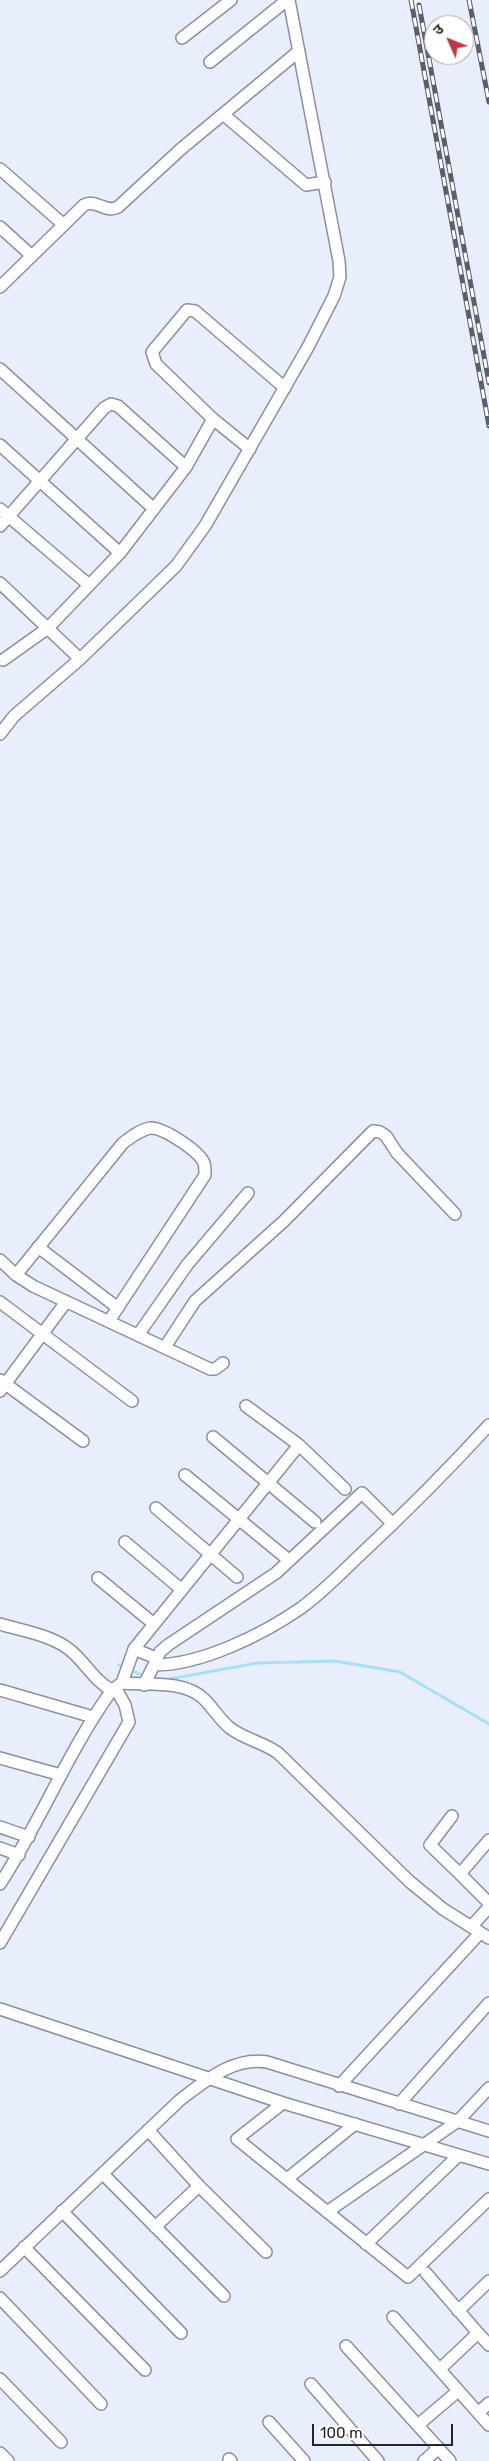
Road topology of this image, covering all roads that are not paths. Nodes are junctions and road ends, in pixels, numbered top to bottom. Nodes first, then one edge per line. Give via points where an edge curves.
1 (231, 0) edge
2 (288, 0) edge
3 (182, 38) dead end
4 (299, 51) junction
5 (210, 62) dead end
6 (223, 114) junction
7 (0, 168) edge
8 (325, 182) junction
9 (64, 225) junction
10 (0, 227) edge
11 (32, 256) junction
12 (0, 287) edge
13 (0, 370) edge
14 (285, 388) junction
15 (213, 419) junction
16 (76, 438) junction
17 (0, 445) edge
18 (250, 449) junction
19 (186, 467) junction
20 (40, 480) junction
21 (154, 509) junction
22 (4, 513) edge
23 (0, 526) edge
24 (120, 553) junction
25 (0, 583) edge
26 (89, 585) junction
27 (48, 628) junction
28 (80, 659) junction
29 (4, 660) dead end
30 (0, 734) edge
31 (248, 1193) dead end
32 (455, 1214) dead end
33 (38, 1247) junction
34 (0, 1260) edge
35 (16, 1275) junction
36 (0, 1302) edge
37 (66, 1302) junction
38 (118, 1308) junction
39 (109, 1322) junction
40 (44, 1334) junction
41 (138, 1335) junction
42 (165, 1347) junction
43 (223, 1362) dead end
44 (2, 1385) edge
45 (132, 1401) dead end
46 (246, 1406) dead end
47 (489, 1425) edge
48 (213, 1438) dead end
49 (83, 1441) dead end
50 (299, 1445) junction
51 (185, 1475) dead end
52 (268, 1483) junction
53 (345, 1489) dead end
54 (156, 1508) dead end
55 (238, 1521) junction
56 (315, 1522) dead end
57 (393, 1524) junction
58 (125, 1542) dead end
59 (212, 1554) junction
60 (285, 1557) dead end
61 (237, 1576) dead end
62 (98, 1578) dead end
63 (182, 1590) junction
64 (0, 1624) edge
65 (154, 1624) junction
66 (131, 1654) junction
67 (150, 1672) junction
68 (119, 1683) junction
69 (0, 1690) edge
70 (93, 1717) junction
71 (0, 1758) edge
72 (61, 1775) junction
73 (452, 1816) dead end
74 (0, 1827) edge
75 (29, 1837) junction
76 (489, 1840) edge
77 (0, 1848) edge
78 (19, 1855) junction
79 (460, 1874) junction
80 (0, 1884) edge
81 (489, 1902) edge
82 (489, 1907) edge
83 (480, 1933) edge
84 (0, 1943) edge
85 (489, 2003) edge
86 (0, 2009) edge
87 (208, 2079) junction
88 (339, 2086) junction
89 (489, 2088) edge
90 (282, 2102) junction
91 (399, 2104) junction
92 (458, 2121) junction
93 (354, 2124) junction
94 (148, 2130) junction
95 (489, 2131) edge
96 (423, 2145) junction
97 (459, 2155) junction
98 (489, 2164) edge
99 (103, 2174) junction
100 (287, 2179) junction
101 (199, 2186) junction
102 (489, 2199) edge
103 (62, 2211) junction
104 (327, 2212) junction
105 (155, 2227) junction
106 (366, 2244) junction
107 (24, 2247) junction
108 (266, 2252) dead end
109 (0, 2271) edge
110 (426, 2273) dead end
111 (489, 2281) edge
112 (224, 2296) dead end
113 (0, 2298) edge
114 (458, 2311) junction
115 (393, 2317) dead end
116 (181, 2333) dead end
117 (478, 2333) junction
118 (489, 2344) edge
119 (346, 2346) dead end
120 (440, 2369) junction
121 (145, 2370) dead end
122 (0, 2379) edge
123 (312, 2384) dead end
124 (458, 2391) junction
125 (101, 2404) dead end
126 (489, 2404) edge
127 (478, 2413) junction
128 (269, 2422) dead end
129 (418, 2425) junction
130 (489, 2425) edge
131 (61, 2442) dead end
132 (439, 2448) junction
133 (0, 2453) edge
134 (8, 2461) edge
135 (304, 2461) edge
136 (378, 2461) edge
137 (424, 2461) edge
138 (450, 2461) edge

1 - 3 street
2 - 4 street
2 - 5 street
4 - 6 street
4 - 8 street
6 - 8 street via 306,184
6 - 9 street via 118,207 109,210 87,203
7 - 9 street
8 - 14 street via 340,277 334,296
9 - 11 street
10 - 11 street
11 - 12 street
13 - 16 street
14 - 15 street via 195,312 187,310 152,352 152,358
14 - 18 street
15 - 18 street
15 - 19 street
16 - 19 street via 111,404 118,406
16 - 20 street
16 - 21 street
17 - 20 street
18 - 28 street via 205,526 176,566
19 - 21 street
20 - 22 street
20 - 24 street
21 - 24 street
22 - 23 street
22 - 26 street
24 - 26 street
25 - 27 street
26 - 27 street
27 - 28 street
27 - 29 street
28 - 30 street via 14,716
31 - 41 street via 188,1265
32 - 42 street via 396,1153 386,1136 373,1131 284,1221 195,1301
33 - 35 street
33 - 38 street
33 - 38 street via 123,1143 137,1133 150,1128 161,1130 196,1152 204,1164 205,1175
34 - 35 street
35 - 37 street
36 - 40 street
37 - 39 street
37 - 40 street
38 - 39 street
39 - 41 street
40 - 44 street
40 - 45 street
41 - 42 street
42 - 43 street via 210,1369
44 - 49 street
46 - 50 street
47 - 57 street
48 - 52 street
50 - 52 street
50 - 53 street
51 - 55 street
52 - 55 street
52 - 56 street
54 - 59 street
55 - 59 street
55 - 60 street
57 - 67 street via 302,1608 257,1634 199,1658
57 - 67 street via 362,1493 276,1573 168,1645
58 - 63 street
59 - 61 street
59 - 63 street
62 - 65 street
63 - 65 street
64 - 68 street via 48,1638 68,1648 86,1663 102,1685
65 - 66 street
66 - 67 street
66 - 68 street
67 - 68 street
67 - 83 street via 190,1689 240,1734 278,1752 414,1886
68 - 70 street
68 - 84 street via 129,1722
69 - 70 street
70 - 72 street
71 - 72 street
72 - 75 street
73 - 79 street via 430,1845
74 - 75 street
75 - 78 street
76 - 79 street
77 - 78 street
78 - 80 street
79 - 81 street
82 - 83 street
83 - 88 street
85 - 91 street
86 - 87 street
87 - 88 street via 240,2062 252,2060
87 - 90 street
87 - 94 street
88 - 91 street
89 - 92 street
90 - 93 street
90 - 100 street via 237,2139
91 - 92 street
92 - 95 street
92 - 96 street
93 - 96 street
93 - 100 street
94 - 99 street
94 - 101 street
96 - 97 street
96 - 104 street
97 - 98 street
97 - 106 street
99 - 103 street
99 - 105 street
100 - 104 street
101 - 105 street
101 - 108 street
102 - 106 street via 408,2278
103 - 107 street
103 - 116 street
104 - 106 street
105 - 112 street
107 - 109 street
107 - 121 street
110 - 114 street
111 - 114 street
113 - 125 street
114 - 117 street
115 - 120 street
117 - 118 street
117 - 120 street
119 - 129 street
120 - 124 street
122 - 131 street
123 - 136 street
124 - 127 street
124 - 129 street
126 - 127 street
127 - 130 street
128 - 135 street
129 - 132 street
132 - 137 street
132 - 138 street
133 - 134 street

